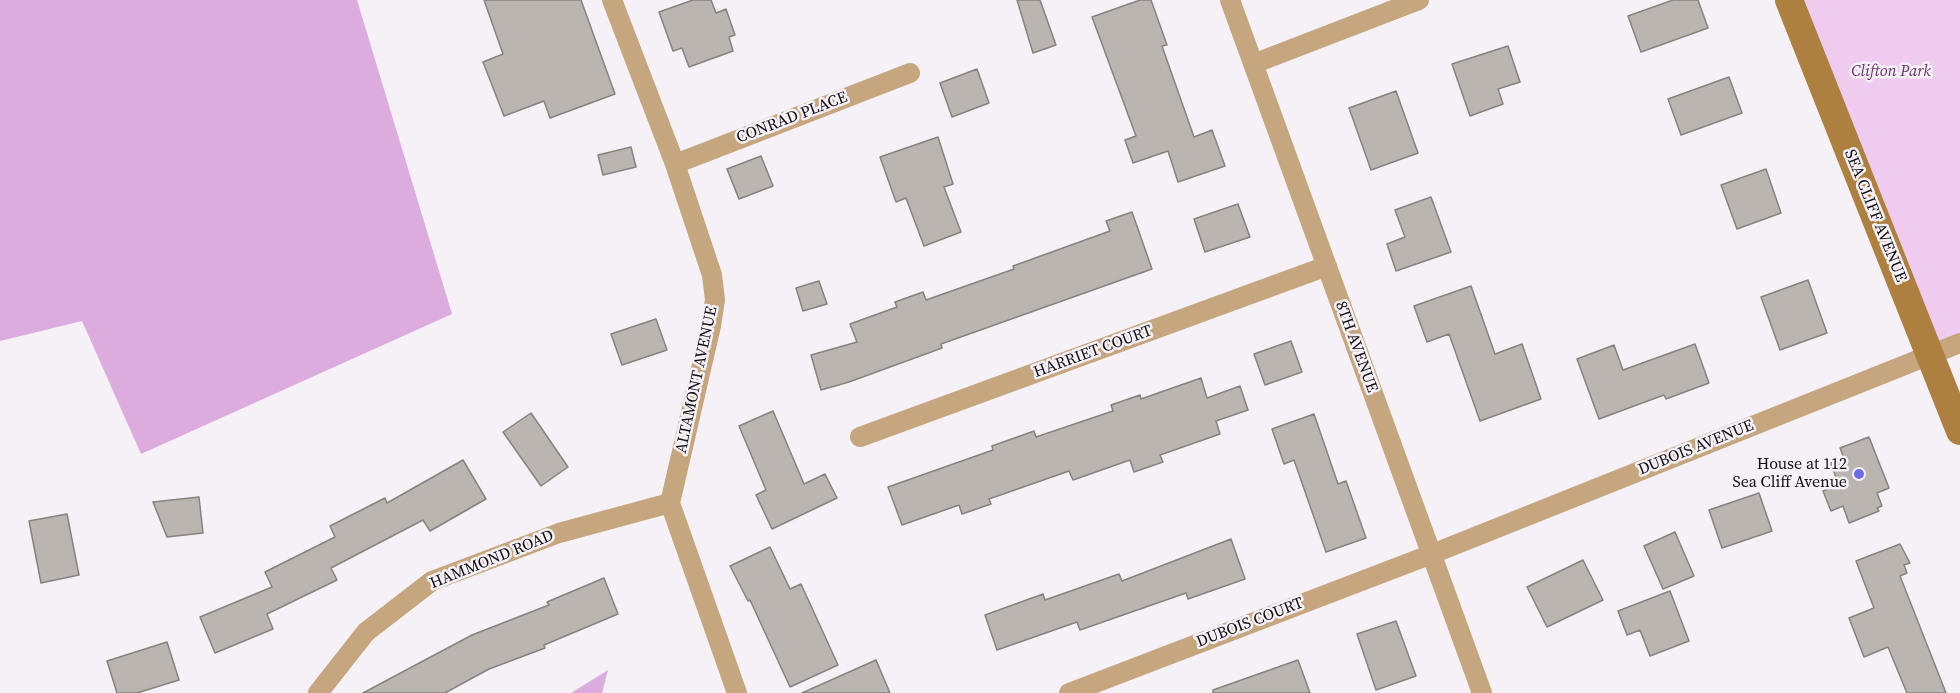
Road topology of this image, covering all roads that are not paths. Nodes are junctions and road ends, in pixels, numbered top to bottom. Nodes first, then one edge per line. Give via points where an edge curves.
1 (612, 0) edge
2 (1230, 0) edge
3 (1419, 0) edge
4 (1789, 0) edge
5 (1254, 64) junction
6 (910, 73) dead end
7 (675, 164) junction
8 (1327, 266) junction
9 (1960, 343) edge
10 (1930, 355) junction
11 (1960, 431) edge
12 (860, 437) dead end
13 (670, 503) junction
14 (1432, 554) junction
15 (318, 693) edge
16 (737, 693) edge
17 (1069, 693) edge
18 (1482, 693) edge

1 - 7 street, ALTAMONT AVENUE
2 - 5 street, 8TH AVENUE
3 - 5 street
4 - 10 street, SEA CLIFF AVENUE
5 - 8 street, 8TH AVENUE
6 - 7 street, CONRAD PLACE
7 - 13 street, ALTAMONT AVENUE via 712,276 715,300
8 - 12 street, HARRIET COURT
8 - 14 street, 8TH AVENUE
9 - 10 street, DUBOIS AVENUE
10 - 11 street, SEA CLIFF AVENUE
10 - 14 street, DUBOIS AVENUE
13 - 15 street, HAMMOND ROAD via 559,532 432,581 366,632
13 - 16 street
14 - 17 street, DUBOIS COURT
14 - 18 street, 8TH AVENUE

